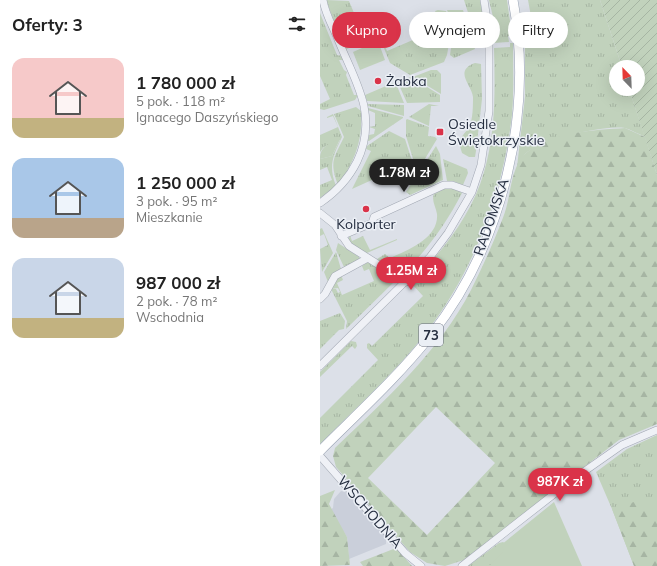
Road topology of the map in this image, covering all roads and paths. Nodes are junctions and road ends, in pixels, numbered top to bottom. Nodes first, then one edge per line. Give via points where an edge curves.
1 (323, 0) edge
2 (484, 0) edge
3 (513, 0) edge
4 (472, 192) junction
5 (320, 203) edge
6 (320, 213) edge
7 (341, 236) junction
8 (368, 258) junction
9 (406, 282) junction
10 (320, 299) edge
11 (320, 366) edge
12 (657, 430) edge
13 (320, 450) edge
14 (320, 456) edge
15 (421, 566) edge
16 (462, 566) edge

1 - 5 street via 363,101 366,129 360,155 353,169 344,183
2 - 4 street via 489,34 489,111 481,165
3 - 13 main road, RADOMSKA / 73 via 519,62 516,122 502,192 483,244 464,284 432,334
4 - 7 street via 452,185 440,187 374,217 372,223
4 - 9 street via 448,233
6 - 7 street via 335,225
7 - 8 street via 349,246
8 - 9 street
8 - 10 street via 335,276 326,294
9 - 11 street
12 - 16 street via 622,445 572,480
14 - 15 street, WSCHODNIA via 405,553

